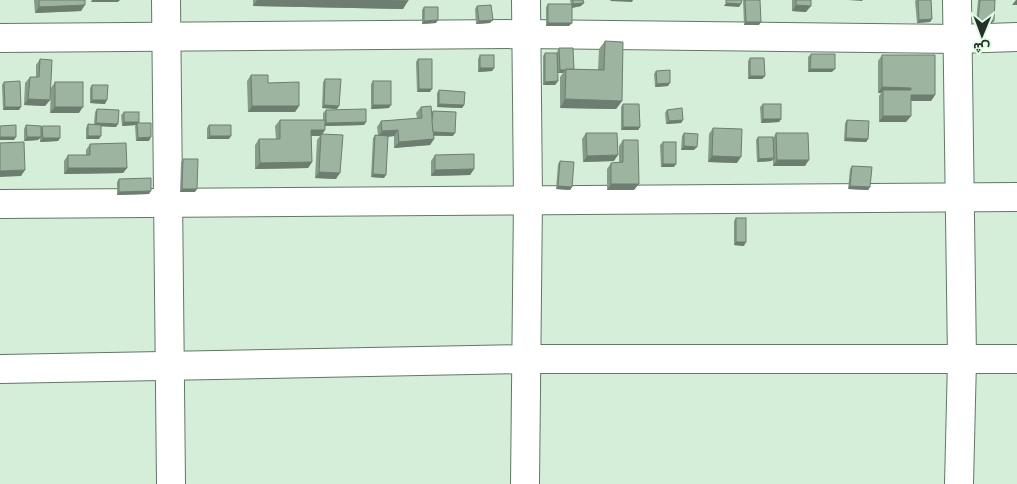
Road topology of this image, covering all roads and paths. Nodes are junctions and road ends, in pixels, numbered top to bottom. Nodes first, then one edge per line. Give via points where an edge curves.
1 (166, 0) edge
2 (526, 0) edge
3 (957, 0) edge
4 (526, 34) junction
5 (166, 37) junction
6 (1017, 37) edge
7 (0, 38) edge
8 (957, 39) junction
9 (1017, 196) edge
10 (958, 197) junction
11 (528, 199) junction
12 (0, 204) edge
13 (167, 204) junction
14 (528, 359) junction
15 (1017, 359) edge
16 (962, 360) junction
17 (170, 366) junction
18 (0, 369) edge
19 (171, 484) edge
20 (525, 484) edge
21 (959, 484) edge

1 - 5 street
2 - 4 street
3 - 8 street
4 - 5 street
4 - 8 street
4 - 11 street
5 - 7 street
5 - 13 street
6 - 8 street
8 - 10 street
9 - 10 street
10 - 11 street
10 - 16 street
11 - 13 street
11 - 14 street
12 - 13 street
13 - 17 street
14 - 16 street
14 - 17 street
14 - 20 street
15 - 16 street
16 - 21 street
17 - 18 street
17 - 19 street

